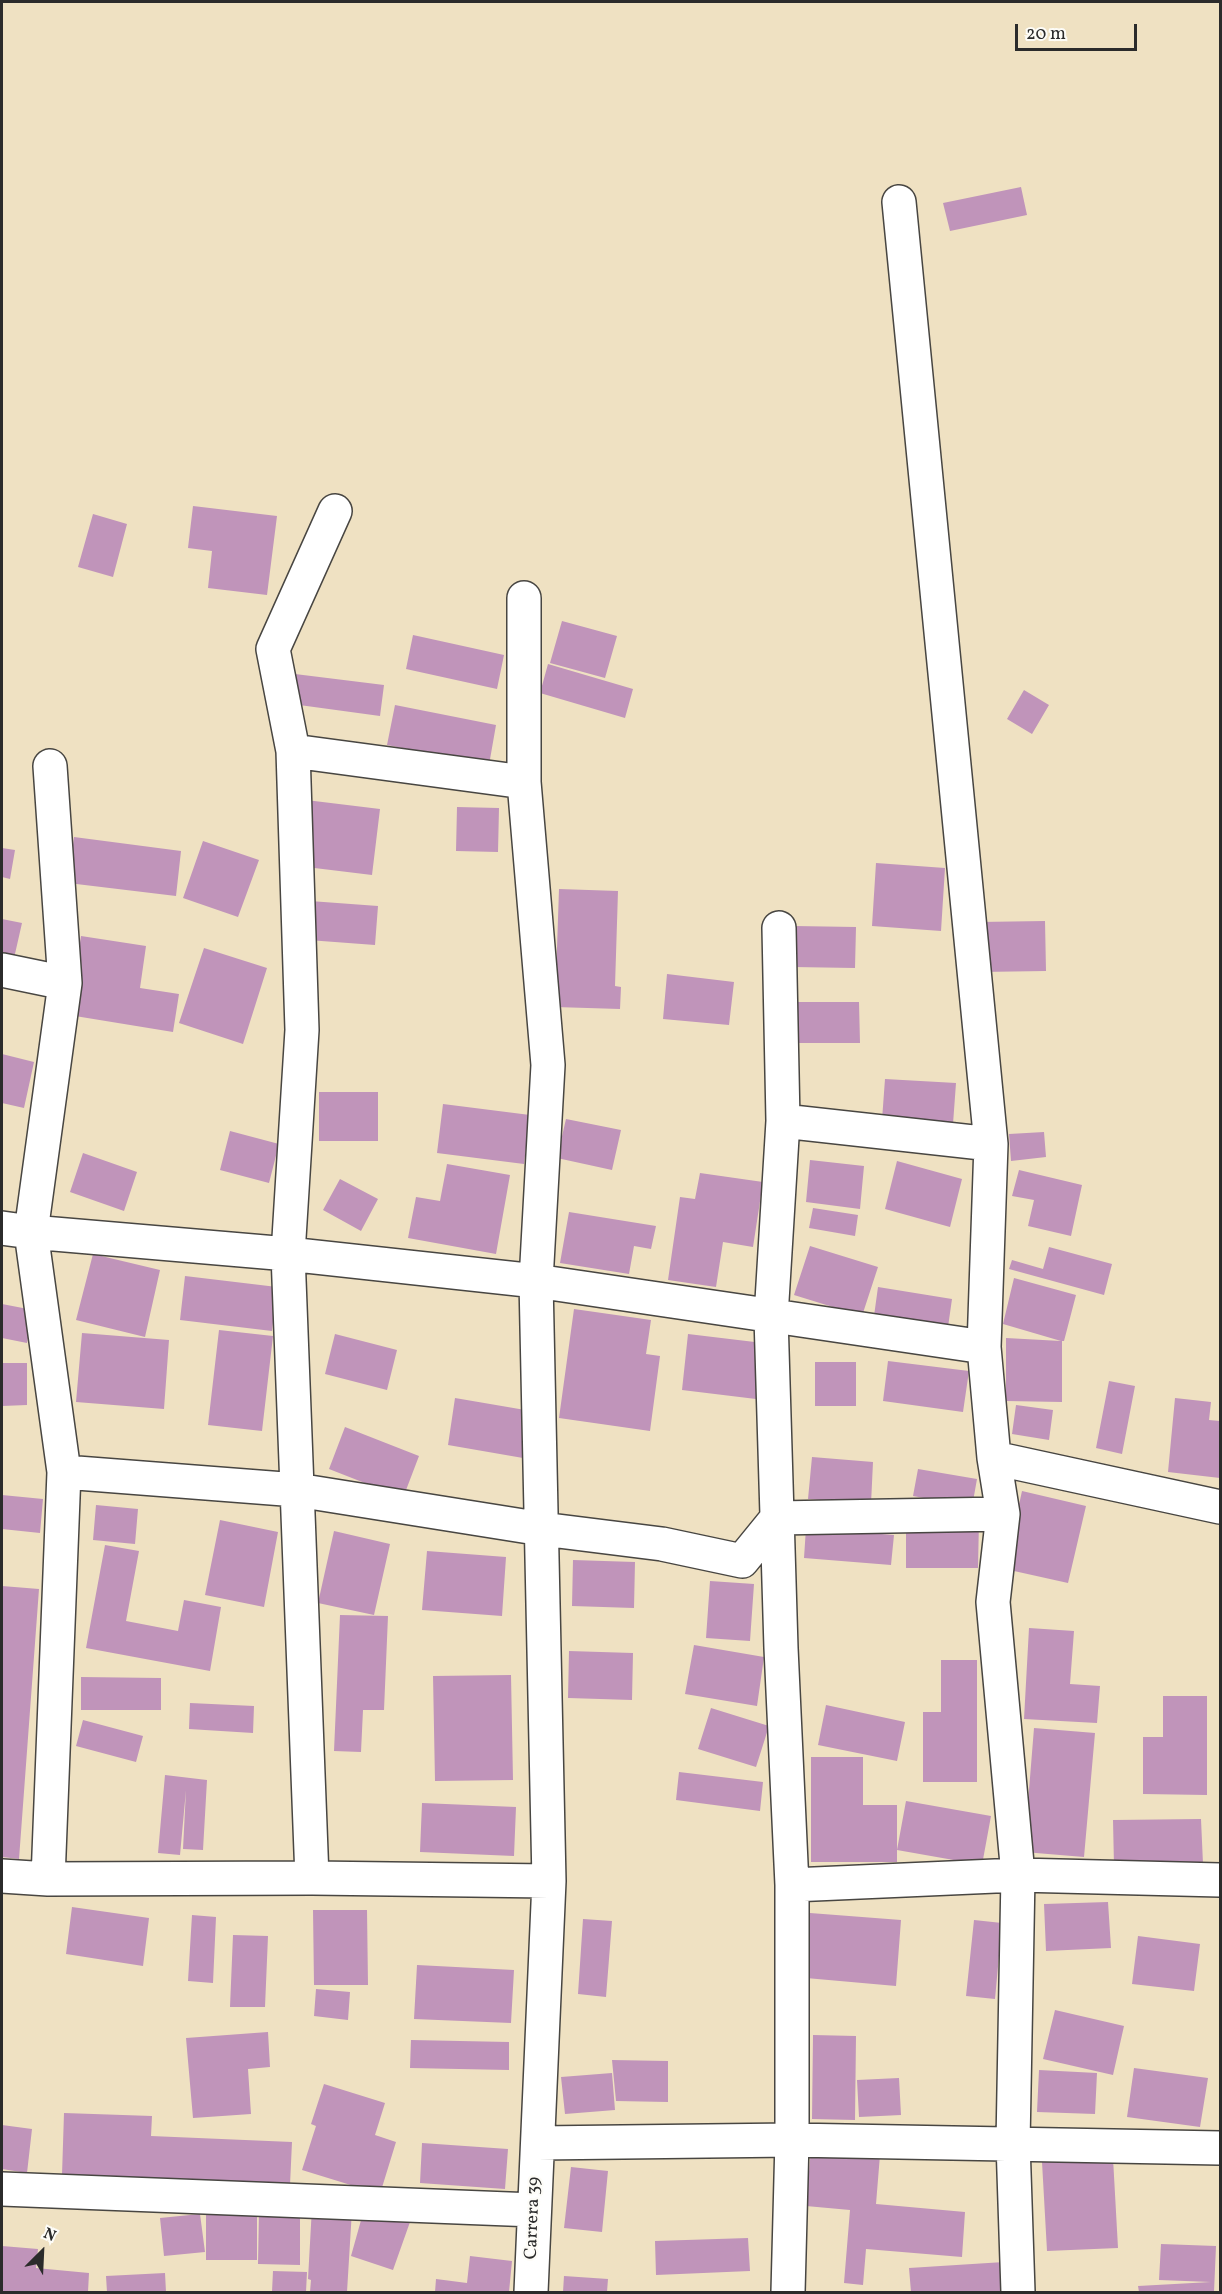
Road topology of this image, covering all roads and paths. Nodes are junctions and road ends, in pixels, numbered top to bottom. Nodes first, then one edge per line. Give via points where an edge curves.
1 (899, 202) dead end
2 (335, 511) dead end
3 (524, 598) dead end
4 (293, 751) junction
5 (50, 766) dead end
6 (524, 782) junction
7 (779, 928) dead end
8 (2, 969) edge
9 (65, 983) junction
10 (783, 1121) junction
11 (991, 1144) junction
12 (16, 1230) edge
13 (288, 1254) junction
14 (536, 1281) junction
15 (771, 1317) junction
16 (984, 1347) junction
17 (994, 1458) junction
18 (64, 1472) junction
19 (297, 1490) junction
20 (1221, 1507) edge
21 (1003, 1514) junction
22 (777, 1518) junction
23 (542, 1529) junction
24 (1018, 1875) junction
25 (2, 1876) edge
26 (312, 1878) junction
27 (48, 1879) junction
28 (1221, 1880) edge
29 (549, 1881) junction
30 (792, 1886) junction
31 (792, 2140) junction
32 (538, 2143) junction
33 (1013, 2143) junction
34 (1221, 2148) edge
35 (2, 2189) edge
36 (534, 2210) junction
37 (531, 2292) edge
38 (788, 2292) edge
39 (1018, 2292) edge

1 - 11 street
2 - 4 street via 273,649
3 - 6 street, Carrera 39
4 - 6 street
4 - 13 street via 302,1030
5 - 9 street
6 - 14 street, Carrera 39 via 548,1065
7 - 10 street
8 - 9 street
9 - 12 street
10 - 11 street
10 - 15 street
11 - 16 street
12 - 13 street
12 - 18 street
13 - 14 street
13 - 19 street
14 - 15 street
14 - 23 street, Carrera 39
15 - 16 street
15 - 22 street
16 - 17 street
17 - 20 street
17 - 21 street
18 - 19 street
18 - 27 street
19 - 23 street
19 - 26 street
21 - 22 street
21 - 24 street via 993,1602
22 - 23 street via 742,1561 662,1544
22 - 30 street
23 - 29 street, Carrera 39
24 - 28 street
24 - 30 street
24 - 33 street
25 - 27 street
26 - 27 street
26 - 29 street
29 - 32 street, Carrera 39
30 - 31 street
31 - 32 street
31 - 33 street
31 - 38 street
32 - 36 street, Carrera 39
33 - 34 street
33 - 39 street
35 - 36 street
36 - 37 street, Carrera 39

